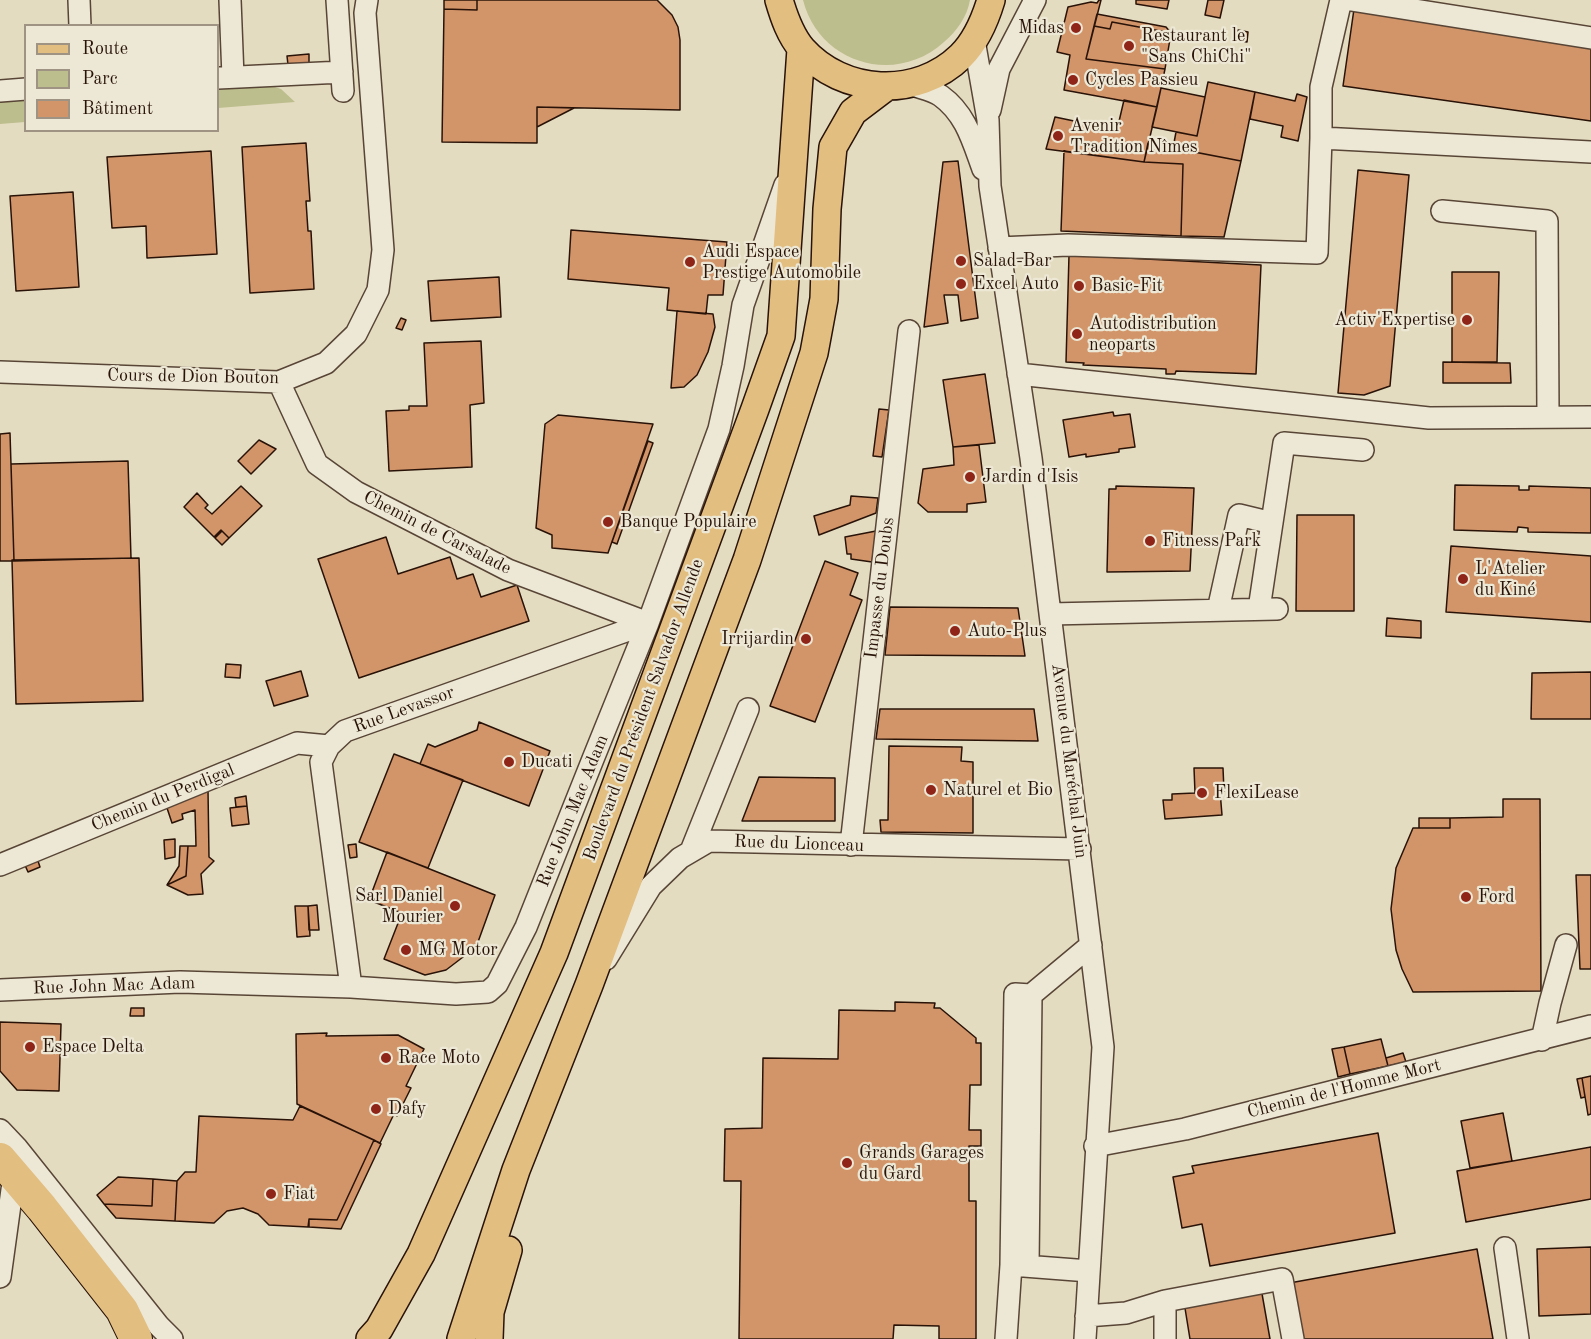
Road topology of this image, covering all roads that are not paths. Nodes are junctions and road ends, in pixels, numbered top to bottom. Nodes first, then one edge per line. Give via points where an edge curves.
1 (79, 0) edge
2 (230, 0) edge
3 (337, 0) edge
4 (367, 0) edge
5 (779, 0) edge
6 (991, 0) edge
7 (1035, 0) edge
8 (1341, 0) edge
9 (1351, 0) edge
10 (80, 24) edge
11 (1591, 38) edge
12 (974, 40) junction
13 (801, 49) junction
14 (225, 78) edge
15 (898, 86) junction
16 (24, 89) edge
17 (0, 91) edge
18 (988, 120) junction
19 (1321, 138) junction
20 (1591, 152) edge
21 (794, 159) junction
22 (990, 186) junction
23 (1442, 211) dead end
24 (999, 248) junction
25 (909, 332) dead end
26 (0, 372) edge
27 (1018, 374) junction
28 (279, 382) junction
29 (1548, 417) junction
30 (1591, 417) edge
31 (1363, 450) dead end
32 (1272, 523) junction
33 (1218, 610) junction
34 (1050, 614) junction
35 (648, 623) junction
36 (748, 710) dead end
37 (328, 746) junction
38 (851, 845) junction
39 (1080, 849) junction
40 (692, 851) junction
41 (0, 865) edge
42 (1091, 945) junction
43 (1566, 945) dead end
44 (589, 985) junction
45 (351, 987) junction
46 (0, 990) edge
47 (1591, 1026) edge
48 (1542, 1040) junction
49 (0, 1130) edge
50 (1095, 1146) junction
51 (10, 1161) edge
52 (516, 1170) junction
53 (1504, 1248) dead end
54 (1020, 1265) junction
55 (1089, 1270) junction
56 (0, 1277) edge
57 (1166, 1301) junction
58 (1086, 1316) junction
59 (136, 1339) edge
60 (172, 1339) edge
61 (370, 1339) edge
62 (461, 1339) edge
63 (489, 1339) edge
64 (1006, 1339) edge
65 (1085, 1339) edge
66 (1165, 1339) edge
67 (1293, 1339) edge
68 (1518, 1339) edge

1 - 10 street
2 - 14 street
3 - 14 street via 342,82
4 - 28 street, Cours de Dion Bouton via 383,250 378,290 356,334 326,363
5 - 13 main road via 784,20
6 - 12 main road
7 - 18 street via 999,69
8 - 19 street via 1321,87
9 - 11 street
12 - 15 main road via 946,68 929,78
12 - 18 street, Avenue du Maréchal Juin
13 - 15 main road via 825,70 855,83
13 - 21 main road, Boulevard du Président Salvador Allende
15 - 22 street, Avenue du Maréchal Juin via 940,95 959,112
15 - 44 main road via 854,112 833,147 824,299 814,353 747,560
16 - 17 street
18 - 22 street, Avenue du Maréchal Juin
19 - 20 street
19 - 24 street via 1317,254 1068,245
21 - 35 street, Rue John Mac Adam via 743,305 719,429
21 - 61 main road, Boulevard du Président Salvador Allende via 781,336 755,409 554,953 421,1254
22 - 24 street, Avenue du Maréchal Juin
23 - 29 street via 1547,220
24 - 27 street, Avenue du Maréchal Juin
25 - 38 street, Impasse du Doubs
26 - 28 street, Cours de Dion Bouton
27 - 29 street via 1429,418
27 - 34 street, Avenue du Maréchal Juin
28 - 35 street, Chemin de Carsalade via 316,464 356,492 508,570
29 - 30 street
31 - 32 street via 1284,443
32 - 33 street via 1239,515
32 - 33 street via 1268,609
33 - 34 street
34 - 39 street, Avenue du Maréchal Juin
35 - 37 street, Rue Levassor via 345,731
35 - 45 street, Rue John Mac Adam via 526,927 497,984 488,992 456,994
36 - 40 street
37 - 41 street, Chemin du Perdigal via 297,743
37 - 45 street via 321,762
38 - 39 street, Rue du Lionceau
38 - 40 street, Rue du Lionceau via 709,841
39 - 42 street, Avenue du Maréchal Juin
40 - 44 street, Rue du Lionceau via 651,886
42 - 50 street, Avenue du Maréchal Juin via 1103,1047
42 - 54 street via 1032,995
43 - 48 street
44 - 52 main road
45 - 46 street, Rue John Mac Adam via 180,982
47 - 48 street, Chemin de l'Homme Mort
48 - 50 street, Chemin de l'Homme Mort via 1185,1129
49 - 51 street
50 - 55 street, Avenue du Maréchal Juin
51 - 56 street
51 - 59 highway via 122,1310
51 - 60 street
52 - 62 main road
52 - 63 main road via 516,1224 490,1312
53 - 68 street
54 - 55 street
54 - 64 street
55 - 58 street, Avenue du Maréchal Juin
57 - 58 street via 1126,1313
57 - 66 street
57 - 67 street via 1282,1279
58 - 65 street, Avenue du Maréchal Juin

